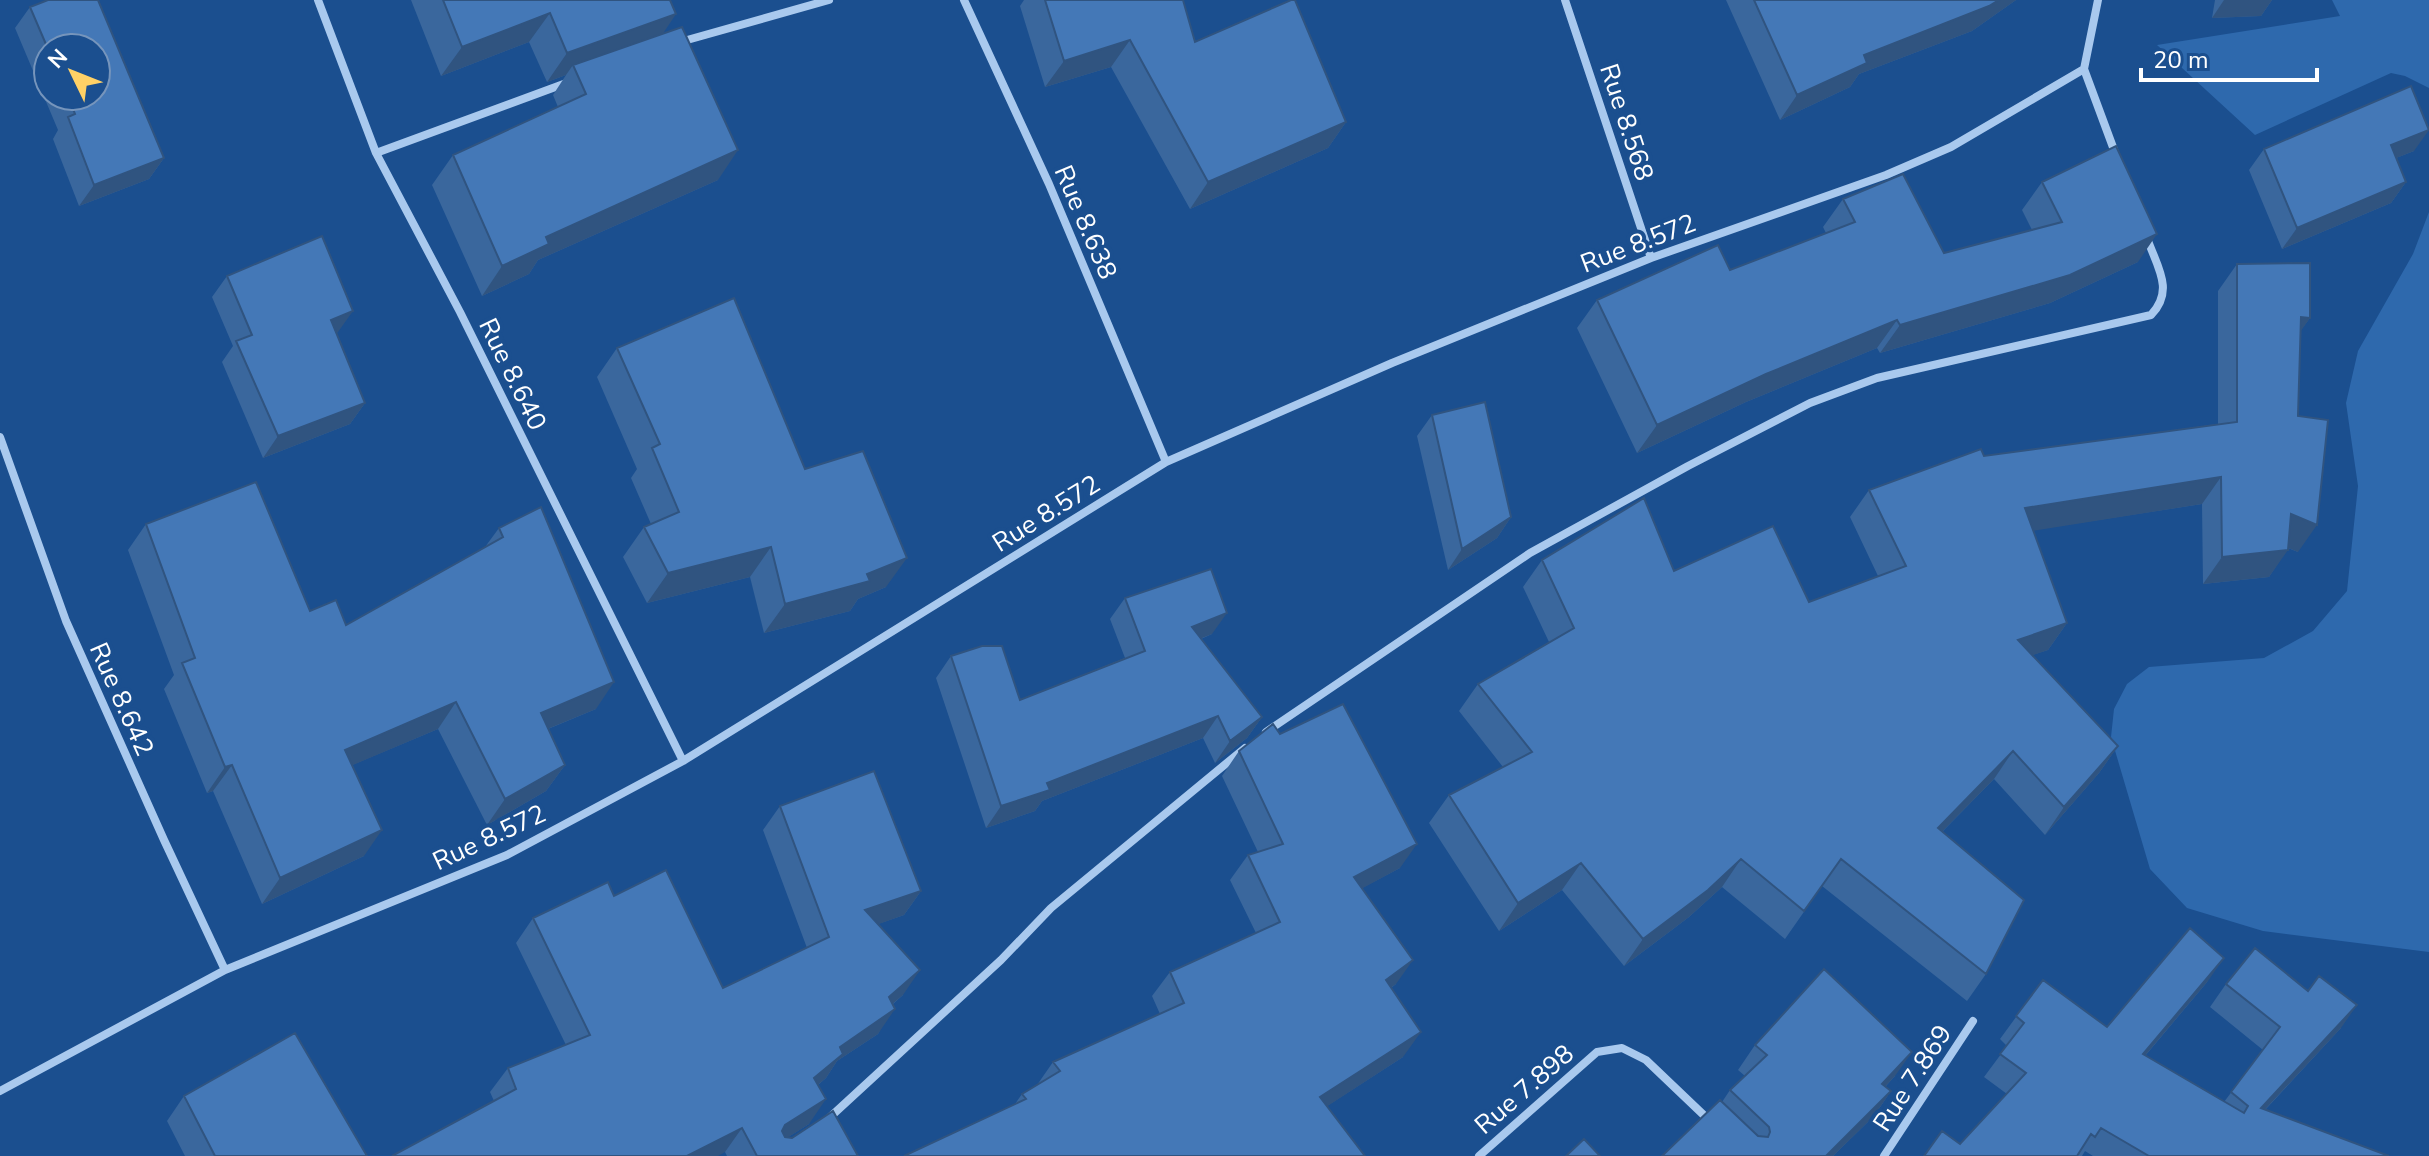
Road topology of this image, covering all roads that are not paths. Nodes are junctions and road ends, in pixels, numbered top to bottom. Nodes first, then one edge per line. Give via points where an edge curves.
1 (318, 0) edge
2 (829, 0) edge
3 (964, 0) edge
4 (1565, 0) edge
5 (2098, 0) edge
6 (673, 45) edge
7 (2084, 69) junction
8 (585, 76) edge
9 (376, 153) junction
10 (2122, 171) edge
11 (2143, 229) edge
12 (1651, 258) junction
13 (0, 437) edge
14 (1166, 462) junction
15 (1259, 737) edge
16 (1248, 746) edge
17 (683, 761) junction
18 (225, 970) junction
19 (1973, 1021) dead end
20 (0, 1091) edge
21 (826, 1121) edge
22 (1713, 1124) edge
23 (1479, 1156) edge
24 (1884, 1156) edge

1 - 9 street, Rue 8.640
2 - 6 street
3 - 14 street, Rue 8.638 via 1049,184
4 - 12 street, Rue 8.568
5 - 7 street
7 - 10 street
7 - 12 street, Rue 8.572 via 1938,153
8 - 9 street
9 - 17 street, Rue 8.640
11 - 15 street via 2165,288 2161,305 2151,315 1877,378 1810,403 1530,553
12 - 14 street, Rue 8.572
13 - 18 street, Rue 8.642 via 66,621
14 - 17 street, Rue 8.572
16 - 21 street via 1051,908
17 - 18 street, Rue 8.572 via 507,855
18 - 20 street, Rue 8.572
19 - 24 street, Rue 7.869
22 - 23 street, Rue 7.898 via 1646,1060 1622,1048 1597,1052

